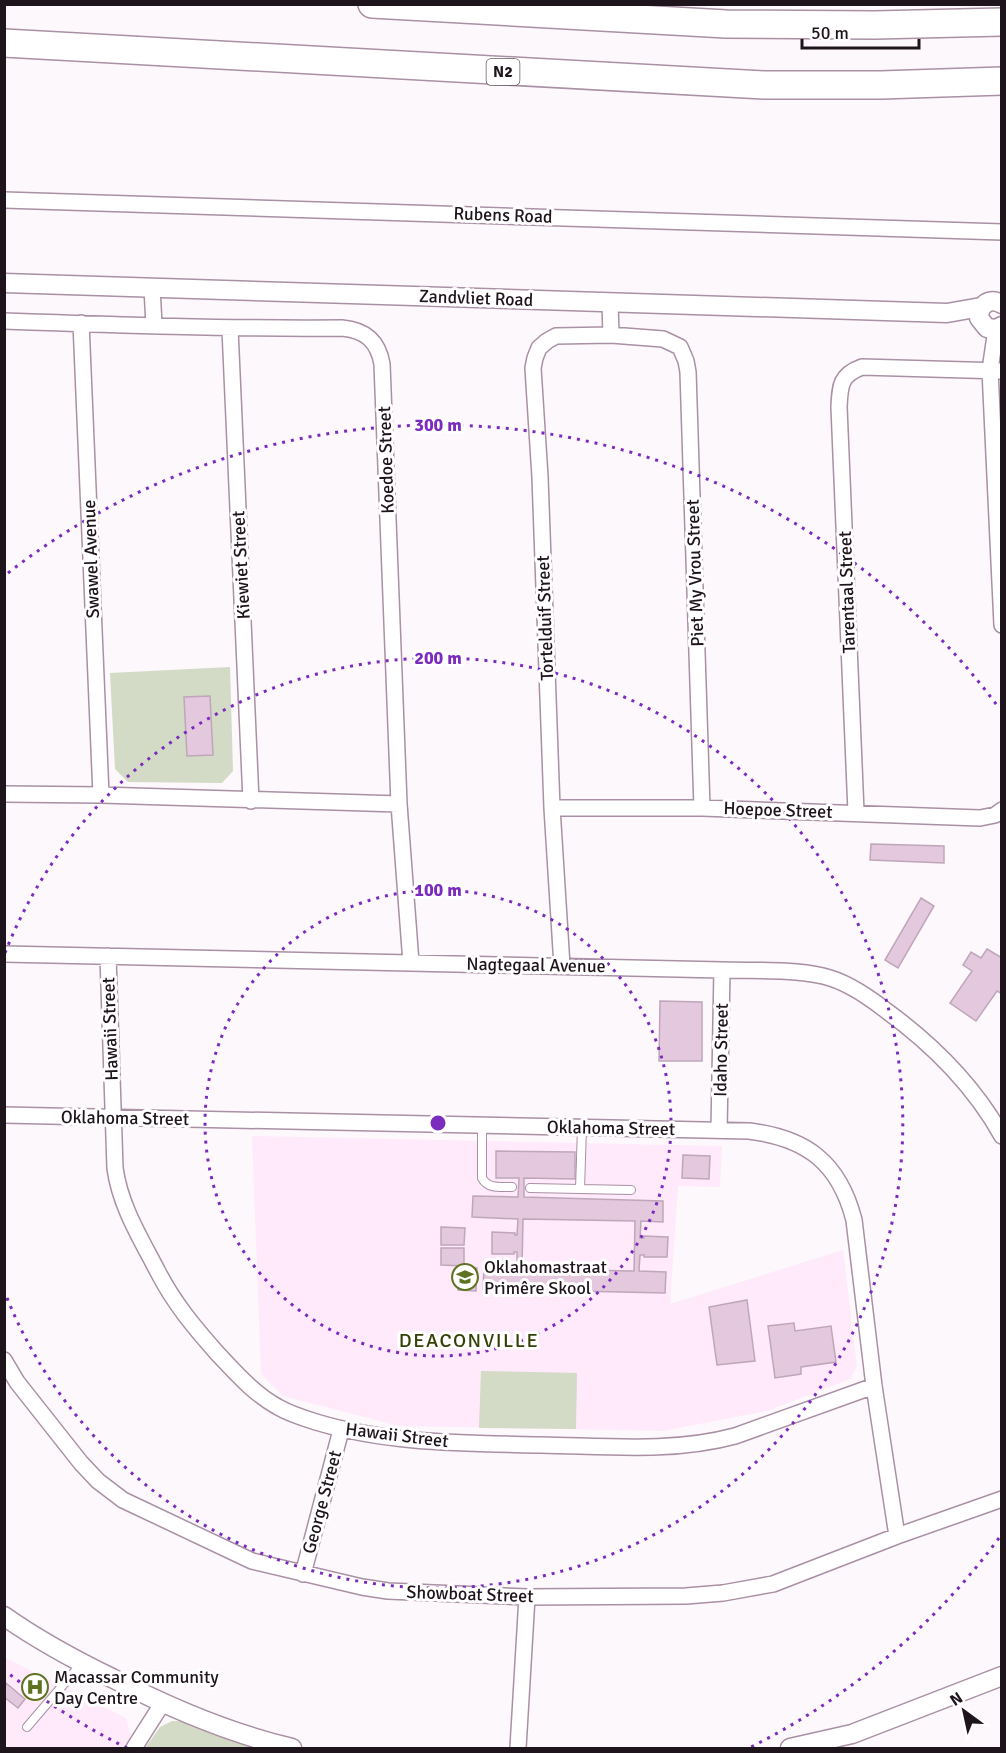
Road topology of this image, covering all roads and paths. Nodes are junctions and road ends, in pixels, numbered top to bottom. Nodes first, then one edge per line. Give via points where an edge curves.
1 (372, 4) edge
2 (1002, 22) edge
3 (4, 43) edge
4 (1002, 81) edge
5 (4, 200) edge
6 (1002, 232) edge
7 (4, 284) edge
8 (152, 288) junction
9 (610, 303) junction
10 (1002, 304) edge
11 (4, 321) edge
12 (989, 322) edge
13 (81, 323) junction
14 (154, 325) junction
15 (230, 329) junction
16 (611, 335) junction
17 (672, 343) joint
18 (994, 365) edge
19 (1000, 552) edge
20 (1002, 625) edge
21 (4, 794) edge
22 (100, 795) junction
23 (251, 801) junction
24 (399, 804) junction
25 (552, 808) junction
26 (702, 808) junction
27 (1002, 810) edge
28 (856, 812) junction
29 (4, 954) edge
30 (108, 956) junction
31 (411, 963) junction
32 (562, 966) junction
33 (723, 970) junction
34 (4, 1115) edge
35 (112, 1119) junction
36 (482, 1126) junction
37 (582, 1128) junction
38 (719, 1130) junction
39 (1002, 1136) edge
40 (512, 1187) dead end
41 (530, 1188) dead end
42 (580, 1189) junction
43 (631, 1190) dead end
44 (4, 1360) edge
45 (874, 1386) junction
46 (341, 1430) junction
47 (1002, 1499) edge
48 (897, 1536) junction
49 (303, 1574) junction
50 (527, 1597) junction
51 (4, 1616) edge
52 (82, 1663) junction
53 (1002, 1676) edge
54 (162, 1704) junction
55 (27, 1727) dead end
56 (134, 1749) edge
57 (292, 1749) edge
58 (518, 1749) edge
59 (790, 1749) edge

1 - 2 highway via 726,24
3 - 4 highway, N2 via 764,85
5 - 6 street, Rubens Road
7 - 8 street, Zandvliet Road
8 - 9 street, Zandvliet Road
8 - 14 street
9 - 12 street, Zandvliet Road via 947,313
9 - 16 street
10 - 12 street, Zandvliet Road via 991,301
11 - 13 street, Koedoe Street
12 - 18 street
13 - 14 street, Koedoe Street
13 - 22 street, Swawel Avenue
14 - 15 street, Koedoe Street
15 - 23 street, Kiewiet Street
15 - 24 street, Koedoe Street via 353,329 374,341 381,356
16 - 17 street, Tortelduif Street
16 - 25 street, Tortelduif Street via 556,336 538,348 533,368
17 - 26 street, Piet My Vrou Street via 680,347 688,372
18 - 19 street
18 - 28 street, Tarentaal Street via 862,367 848,373 841,385
19 - 20 street
21 - 22 street
22 - 23 street
23 - 24 street
24 - 31 street, Koedoe Street
25 - 26 street, Hoepoe Street
25 - 32 street, Tortelduif Street
26 - 28 street, Hoepoe Street
27 - 28 street, Hoepoe Street via 980,818
29 - 30 street, Nagtegaal Avenue
30 - 31 street, Nagtegaal Avenue
30 - 35 street, Hawaii Street
31 - 32 street, Nagtegaal Avenue
32 - 33 street, Nagtegaal Avenue
33 - 38 street, Idaho Street
33 - 39 street, Nagtegaal Avenue via 826,976 860,993 893,1015 950,1065
34 - 35 street, Oklahoma Street
35 - 36 street, Oklahoma Street
35 - 46 street, Hawaii Street via 119,1191 162,1280 183,1313 265,1399 294,1415
36 - 37 street, Oklahoma Street
36 - 40 lane via 482,1178 491,1187
37 - 38 street, Oklahoma Street
37 - 42 lane
38 - 45 street, Oklahoma Street via 774,1134 789,1139 817,1156 845,1191 854,1220
41 - 42 lane
42 - 43 lane
44 - 49 street, Showboat Street via 49,1424 109,1490 252,1561
45 - 46 street, Hawaii Street via 756,1430 693,1445 453,1442
45 - 48 street, Oklahoma Street
46 - 49 street, George Street
47 - 48 street, Showboat Street
48 - 50 street, Showboat Street via 773,1584 723,1593
49 - 50 street, Showboat Street via 388,1591
50 - 58 street
51 - 52 street
52 - 54 street
52 - 55 lane
53 - 59 street via 852,1734
54 - 56 street
54 - 57 street via 235,1733

